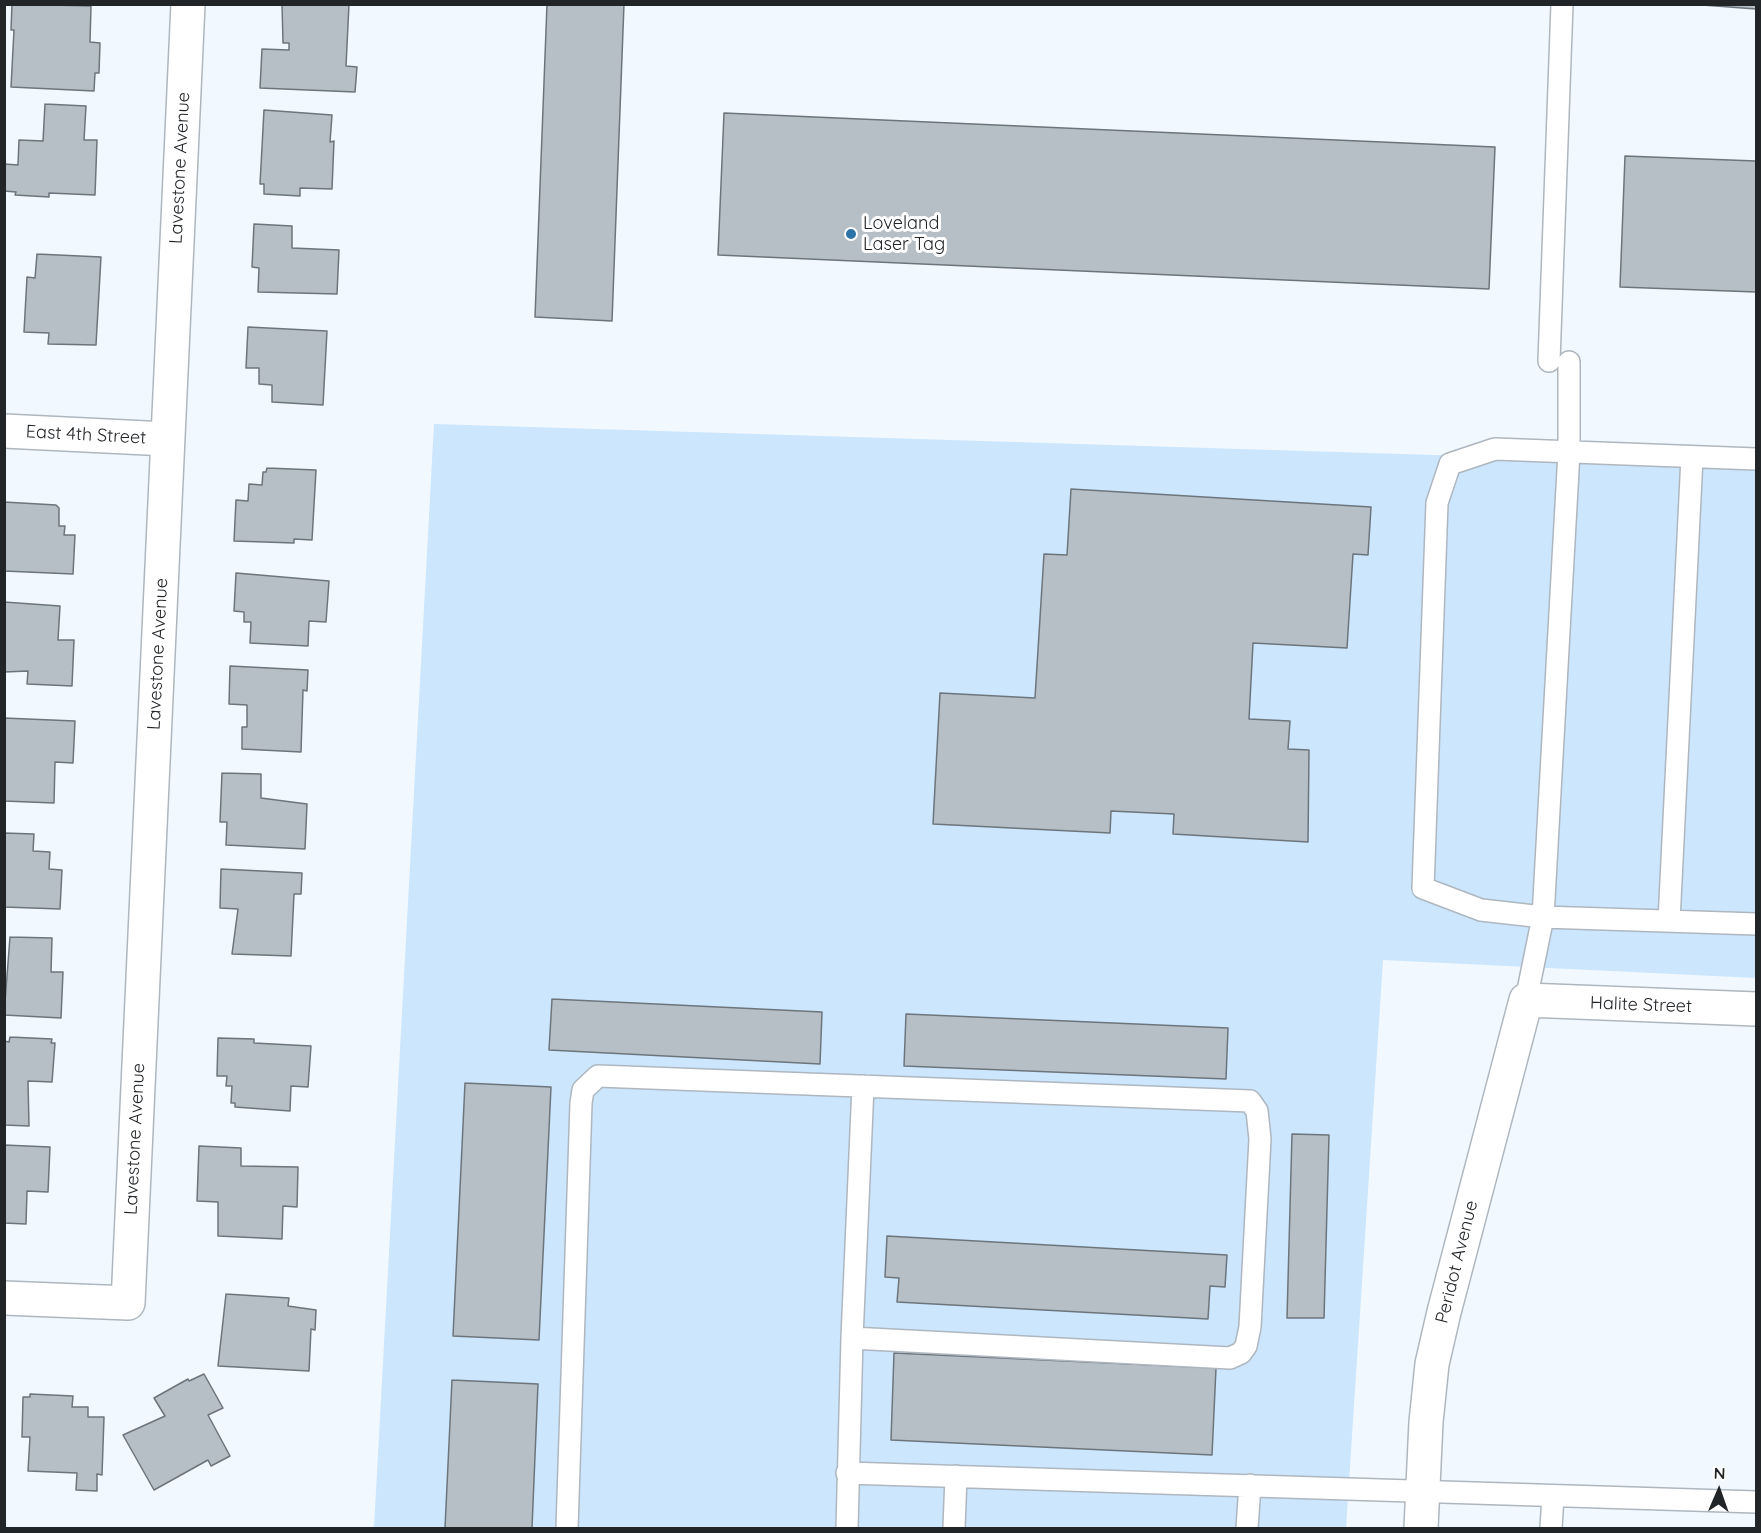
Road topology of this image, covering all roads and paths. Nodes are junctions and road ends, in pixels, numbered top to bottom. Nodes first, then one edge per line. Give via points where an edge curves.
1 (188, 4) edge
2 (1562, 4) edge
3 (4, 431) edge
4 (168, 439) junction
5 (1569, 452) junction
6 (1692, 457) junction
7 (1756, 459) edge
8 (1544, 917) junction
9 (1670, 921) junction
10 (1756, 924) edge
11 (1526, 1000) junction
12 (1756, 1009) edge
13 (863, 1086) junction
14 (4, 1298) edge
15 (852, 1338) junction
16 (847, 1473) junction
17 (956, 1476) junction
18 (1250, 1485) junction
19 (1423, 1491) junction
20 (1553, 1496) junction
21 (1756, 1502) edge
22 (567, 1528) edge
23 (847, 1528) edge
24 (954, 1528) edge
25 (1247, 1528) edge
26 (1421, 1528) edge
27 (1551, 1528) edge

1 - 4 street, Lavestone Avenue
2 - 5 lane via 1559,362
3 - 4 street, East 4th Street
4 - 14 street, Lavestone Avenue via 128,1303
5 - 6 lane
5 - 8 lane
5 - 8 lane via 1495,449 1450,464 1437,503 1423,888 1481,910
6 - 7 lane
6 - 9 lane
8 - 9 lane
8 - 11 lane
9 - 10 lane
11 - 12 street, Halite Street
11 - 19 street, Peridot Avenue via 1432,1364
13 - 15 lane
13 - 15 lane via 1250,1101 1257,1111 1260,1139 1250,1327 1241,1353 1230,1358
13 - 22 lane via 598,1076 584,1090
15 - 16 lane
16 - 17 lane
16 - 23 lane
17 - 18 lane
17 - 24 lane
18 - 19 lane
18 - 25 lane
19 - 20 lane
19 - 26 street, Peridot Avenue
20 - 21 lane
20 - 27 lane

